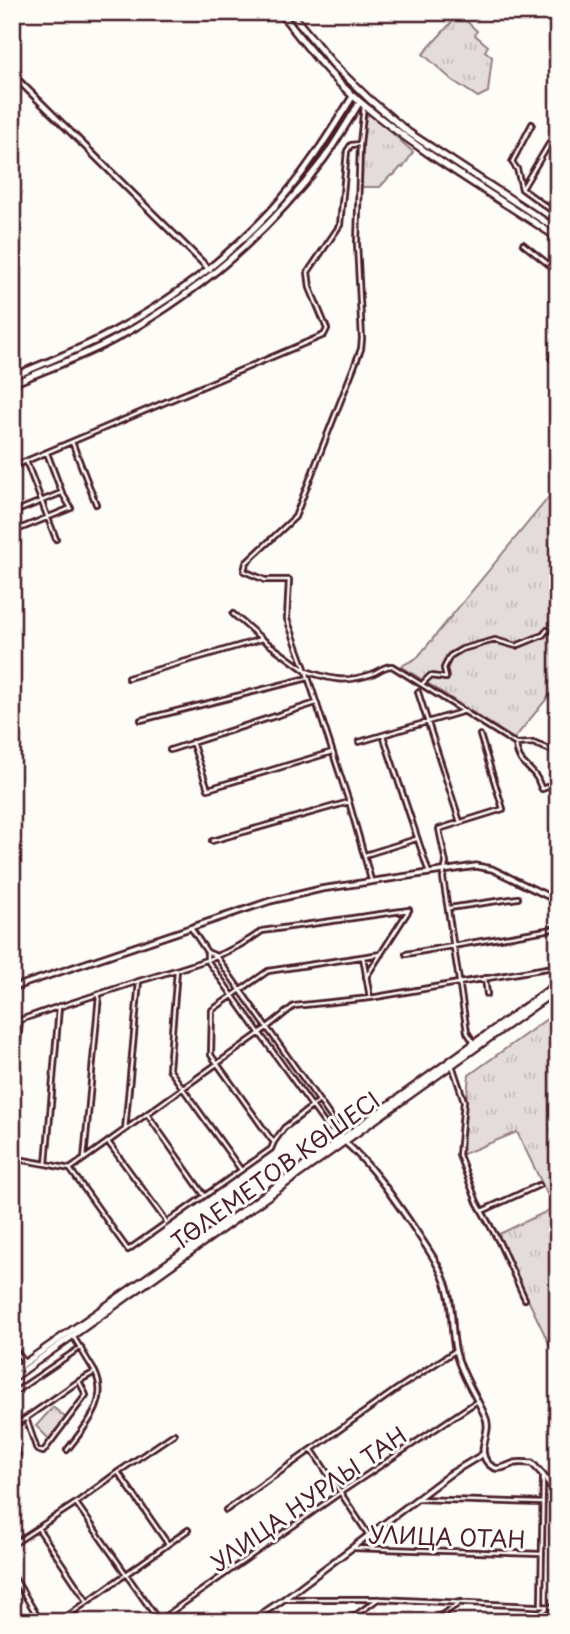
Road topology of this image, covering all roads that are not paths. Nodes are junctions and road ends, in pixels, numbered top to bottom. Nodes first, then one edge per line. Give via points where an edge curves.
1 (280, 12) edge
2 (290, 12) edge
3 (12, 74) edge
4 (353, 96) junction
5 (362, 103) junction
6 (532, 124) dead end
7 (558, 129) edge
8 (360, 144) junction
9 (522, 189) junction
10 (558, 196) edge
11 (550, 208) junction
12 (558, 215) edge
13 (558, 230) edge
14 (558, 238) edge
15 (523, 244) dead end
16 (558, 265) edge
17 (209, 270) junction
18 (214, 274) junction
19 (558, 349) edge
20 (551, 358) dead end
21 (12, 377) edge
22 (12, 384) edge
23 (72, 442) junction
24 (47, 453) junction
25 (26, 461) junction
26 (12, 467) edge
27 (62, 493) junction
28 (41, 501) junction
29 (96, 504) dead end
30 (12, 513) edge
31 (48, 518) junction
32 (12, 533) edge
33 (56, 539) dead end
34 (12, 556) edge
35 (17, 568) dead end
36 (558, 601) edge
37 (233, 614) dead end
38 (558, 616) edge
39 (558, 626) edge
40 (262, 639) junction
41 (306, 671) junction
42 (128, 678) dead end
43 (307, 678) junction
44 (423, 684) junction
45 (418, 692) dead end
46 (316, 703) junction
47 (465, 711) junction
48 (141, 720) dead end
49 (428, 722) junction
50 (383, 734) junction
51 (480, 735) dead end
52 (192, 742) junction
53 (359, 742) dead end
54 (516, 744) junction
55 (170, 750) dead end
56 (332, 752) junction
57 (558, 752) edge
58 (551, 785) dead end
59 (349, 802) junction
60 (460, 823) junction
61 (416, 839) junction
62 (212, 841) dead end
63 (365, 855) junction
64 (445, 871) junction
65 (429, 873) junction
66 (371, 881) junction
67 (518, 898) dead end
68 (558, 901) edge
69 (449, 908) junction
70 (191, 928) junction
71 (558, 928) edge
72 (454, 945) junction
73 (207, 952) junction
74 (381, 954) junction
75 (406, 954) dead end
76 (216, 956) junction
77 (363, 957) junction
78 (207, 960) junction
79 (547, 968) dead end
80 (177, 970) junction
81 (366, 977) junction
82 (485, 978) junction
83 (139, 981) junction
84 (459, 982) junction
85 (558, 983) edge
86 (12, 988) edge
87 (558, 989) edge
88 (240, 990) junction
89 (487, 993) dead end
90 (99, 994) junction
91 (232, 995) junction
92 (370, 998) junction
93 (60, 1006) junction
94 (268, 1027) junction
95 (260, 1033) junction
96 (474, 1043) junction
97 (216, 1064) junction
98 (452, 1065) junction
99 (182, 1089) junction
100 (319, 1101) junction
101 (398, 1101) junction
102 (312, 1106) junction
103 (12, 1111) edge
104 (148, 1114) junction
105 (334, 1128) junction
106 (125, 1130) junction
107 (343, 1140) junction
108 (108, 1142) junction
109 (274, 1142) junction
110 (12, 1158) edge
111 (84, 1159) junction
112 (46, 1164) junction
113 (70, 1169) junction
114 (241, 1170) junction
115 (539, 1185) dead end
116 (205, 1196) junction
117 (482, 1212) junction
118 (167, 1223) junction
119 (525, 1299) dead end
120 (73, 1336) junction
121 (62, 1340) junction
122 (12, 1346) edge
123 (81, 1347) junction
124 (455, 1351) junction
125 (25, 1363) junction
126 (12, 1372) edge
127 (95, 1372) junction
128 (12, 1379) edge
129 (79, 1381) junction
130 (12, 1394) edge
131 (476, 1402) junction
132 (26, 1418) junction
133 (12, 1427) edge
134 (174, 1434) dead end
135 (12, 1439) edge
136 (67, 1450) dead end
137 (312, 1450) junction
138 (18, 1454) dead end
139 (483, 1454) junction
140 (118, 1472) junction
141 (543, 1475) junction
142 (341, 1492) junction
143 (558, 1497) edge
144 (417, 1499) junction
145 (76, 1503) junction
146 (543, 1503) junction
147 (226, 1510) dead end
148 (38, 1528) junction
149 (188, 1530) dead end
150 (369, 1535) junction
151 (168, 1544) junction
152 (12, 1545) edge
153 (352, 1548) junction
154 (542, 1554) junction
155 (127, 1573) junction
156 (12, 1574) edge
157 (284, 1599) junction
158 (378, 1599) junction
159 (87, 1602) junction
160 (461, 1602) junction
161 (541, 1606) junction
162 (549, 1606) junction
163 (558, 1607) edge
164 (158, 1621) edge
165 (41, 1622) edge
166 (59, 1622) edge
167 (250, 1622) edge
168 (346, 1622) edge
169 (432, 1622) edge
170 (526, 1622) edge

1 - 4 main road
2 - 13 main road via 333,64 408,132
3 - 17 street
4 - 5 main road
4 - 17 main road via 271,211
5 - 8 street
5 - 14 main road via 404,138
5 - 18 main road via 299,191
6 - 9 street via 512,162
7 - 9 street
8 - 23 street via 351,145 348,151 340,225 308,272 327,329 324,335
8 - 41 street via 360,349 295,517 263,545 244,570 258,578 289,580 286,619
9 - 11 street
10 - 11 street
11 - 12 street
15 - 16 street via 553,268
17 - 18 street
17 - 21 main road via 95,341
18 - 22 main road via 114,340
19 - 20 street
23 - 24 street
23 - 29 street
24 - 25 street
24 - 27 street
25 - 26 street
25 - 28 street
27 - 28 street
27 - 31 street via 71,508
28 - 30 street
28 - 31 street
31 - 32 street
31 - 33 street
34 - 35 street
36 - 38 street via 553,609
37 - 40 street
39 - 44 street via 516,646 495,640 462,649 450,656 444,668 446,678 430,676
40 - 41 street
40 - 42 street
41 - 43 street
41 - 44 street via 352,680 392,666
43 - 46 street
43 - 48 street
44 - 47 street
45 - 49 street
46 - 52 street
46 - 56 street
47 - 49 street
47 - 54 street
49 - 50 street
49 - 60 street
50 - 53 street
50 - 61 street
51 - 60 street via 503,809
52 - 55 street
52 - 56 street via 208,789
54 - 57 street via 533,743
54 - 58 street via 521,762 542,789
56 - 59 street
59 - 62 street
59 - 63 street
60 - 64 street via 439,829
61 - 63 street
61 - 65 street
63 - 66 street
64 - 65 street
64 - 68 street via 483,867
64 - 69 street
65 - 66 street
66 - 70 street via 270,901
67 - 69 street
69 - 72 street
70 - 73 street
70 - 86 street
71 - 72 street
72 - 75 street
72 - 84 street
73 - 76 street
73 - 78 street
74 - 76 street via 409,910 262,930 243,945
74 - 77 street
74 - 81 street
76 - 78 street
76 - 88 street
77 - 81 street
77 - 88 street via 268,971
78 - 80 street
78 - 91 street
79 - 82 street
80 - 83 street
80 - 99 street via 168,1068
81 - 92 street
82 - 84 street
82 - 89 street
83 - 90 street
83 - 106 street
84 - 92 street
84 - 96 street via 467,1032
85 - 96 main road, ТӨЛЕМЕТОВ КӨШЕСІ
87 - 98 main road, ТӨЛЕМЕТОВ КӨШЕСІ
88 - 91 street
88 - 94 street
90 - 93 street
90 - 111 street
91 - 95 street
91 - 97 street via 212,1010 211,1053
92 - 94 street via 295,1006
93 - 103 street via 20,1020
93 - 112 street
94 - 95 street
94 - 100 street
95 - 97 street
95 - 102 street
96 - 101 main road, ТӨЛЕМЕТОВ КӨШЕСІ
97 - 99 street
97 - 109 street
98 - 101 main road, ТӨЛЕМЕТОВ КӨШЕСІ
98 - 117 street via 464,1101 459,1154
99 - 104 street
99 - 114 street
100 - 102 street
100 - 105 street
101 - 107 main road, ТӨЛЕМЕТОВ КӨШЕСІ
102 - 105 street via 328,1128
102 - 109 street
104 - 106 street
104 - 116 street
105 - 107 street
106 - 108 street
107 - 120 main road, ТӨЛЕМЕТОВ КӨШЕСІ
107 - 121 main road, ТӨЛЕМЕТОВ КӨШЕСІ
107 - 124 street via 373,1170 440,1268 450,1295
108 - 111 street
108 - 118 street
109 - 114 street
110 - 112 street
111 - 113 street
112 - 113 street
113 - 118 street via 128,1250
114 - 116 street
115 - 117 street
116 - 118 street
117 - 119 street
120 - 121 main road, ТӨЛЕМЕТОВ КӨШЕСІ
120 - 123 street
121 - 125 main road, ТӨЛЕМЕТОВ КӨШЕСІ
121 - 128 main road, ТӨЛЕМЕТОВ КӨШЕСІ
122 - 125 street
123 - 127 street
123 - 130 street
124 - 131 street
124 - 137 street
125 - 126 main road, ТӨЛЕМЕТОВ КӨШЕСІ
127 - 129 street
127 - 136 street via 101,1384 98,1408
129 - 132 street
129 - 132 street via 86,1395 43,1452 37,1450
131 - 139 street via 488,1426
131 - 142 street, УЛИЦА НУРЛЫ ТАН
132 - 133 street
134 - 140 street
135 - 138 street
137 - 142 street
137 - 147 street
139 - 141 street via 492,1467 531,1463
139 - 144 street
140 - 145 street
140 - 151 street
141 - 143 street
141 - 146 street
142 - 150 street
142 - 164 street, УЛИЦА НУРЛЫ ТАН
144 - 146 street
144 - 150 street
145 - 148 street
145 - 155 street
146 - 154 street
148 - 152 street
148 - 159 street
149 - 151 street, УЛИЦА НУРЛЫ ТАН
150 - 153 street
151 - 155 street, УЛИЦА НУРЛЫ ТАН
153 - 154 street, УЛИЦА ОТАН
153 - 157 street
154 - 161 street
155 - 159 street, УЛИЦА НУРЛЫ ТАН
155 - 164 street
156 - 165 street
157 - 158 street
157 - 167 street
158 - 160 street
158 - 168 street
159 - 166 street, УЛИЦА НУРЛЫ ТАН
160 - 161 street
160 - 169 street
161 - 162 street
162 - 163 street
162 - 170 street

